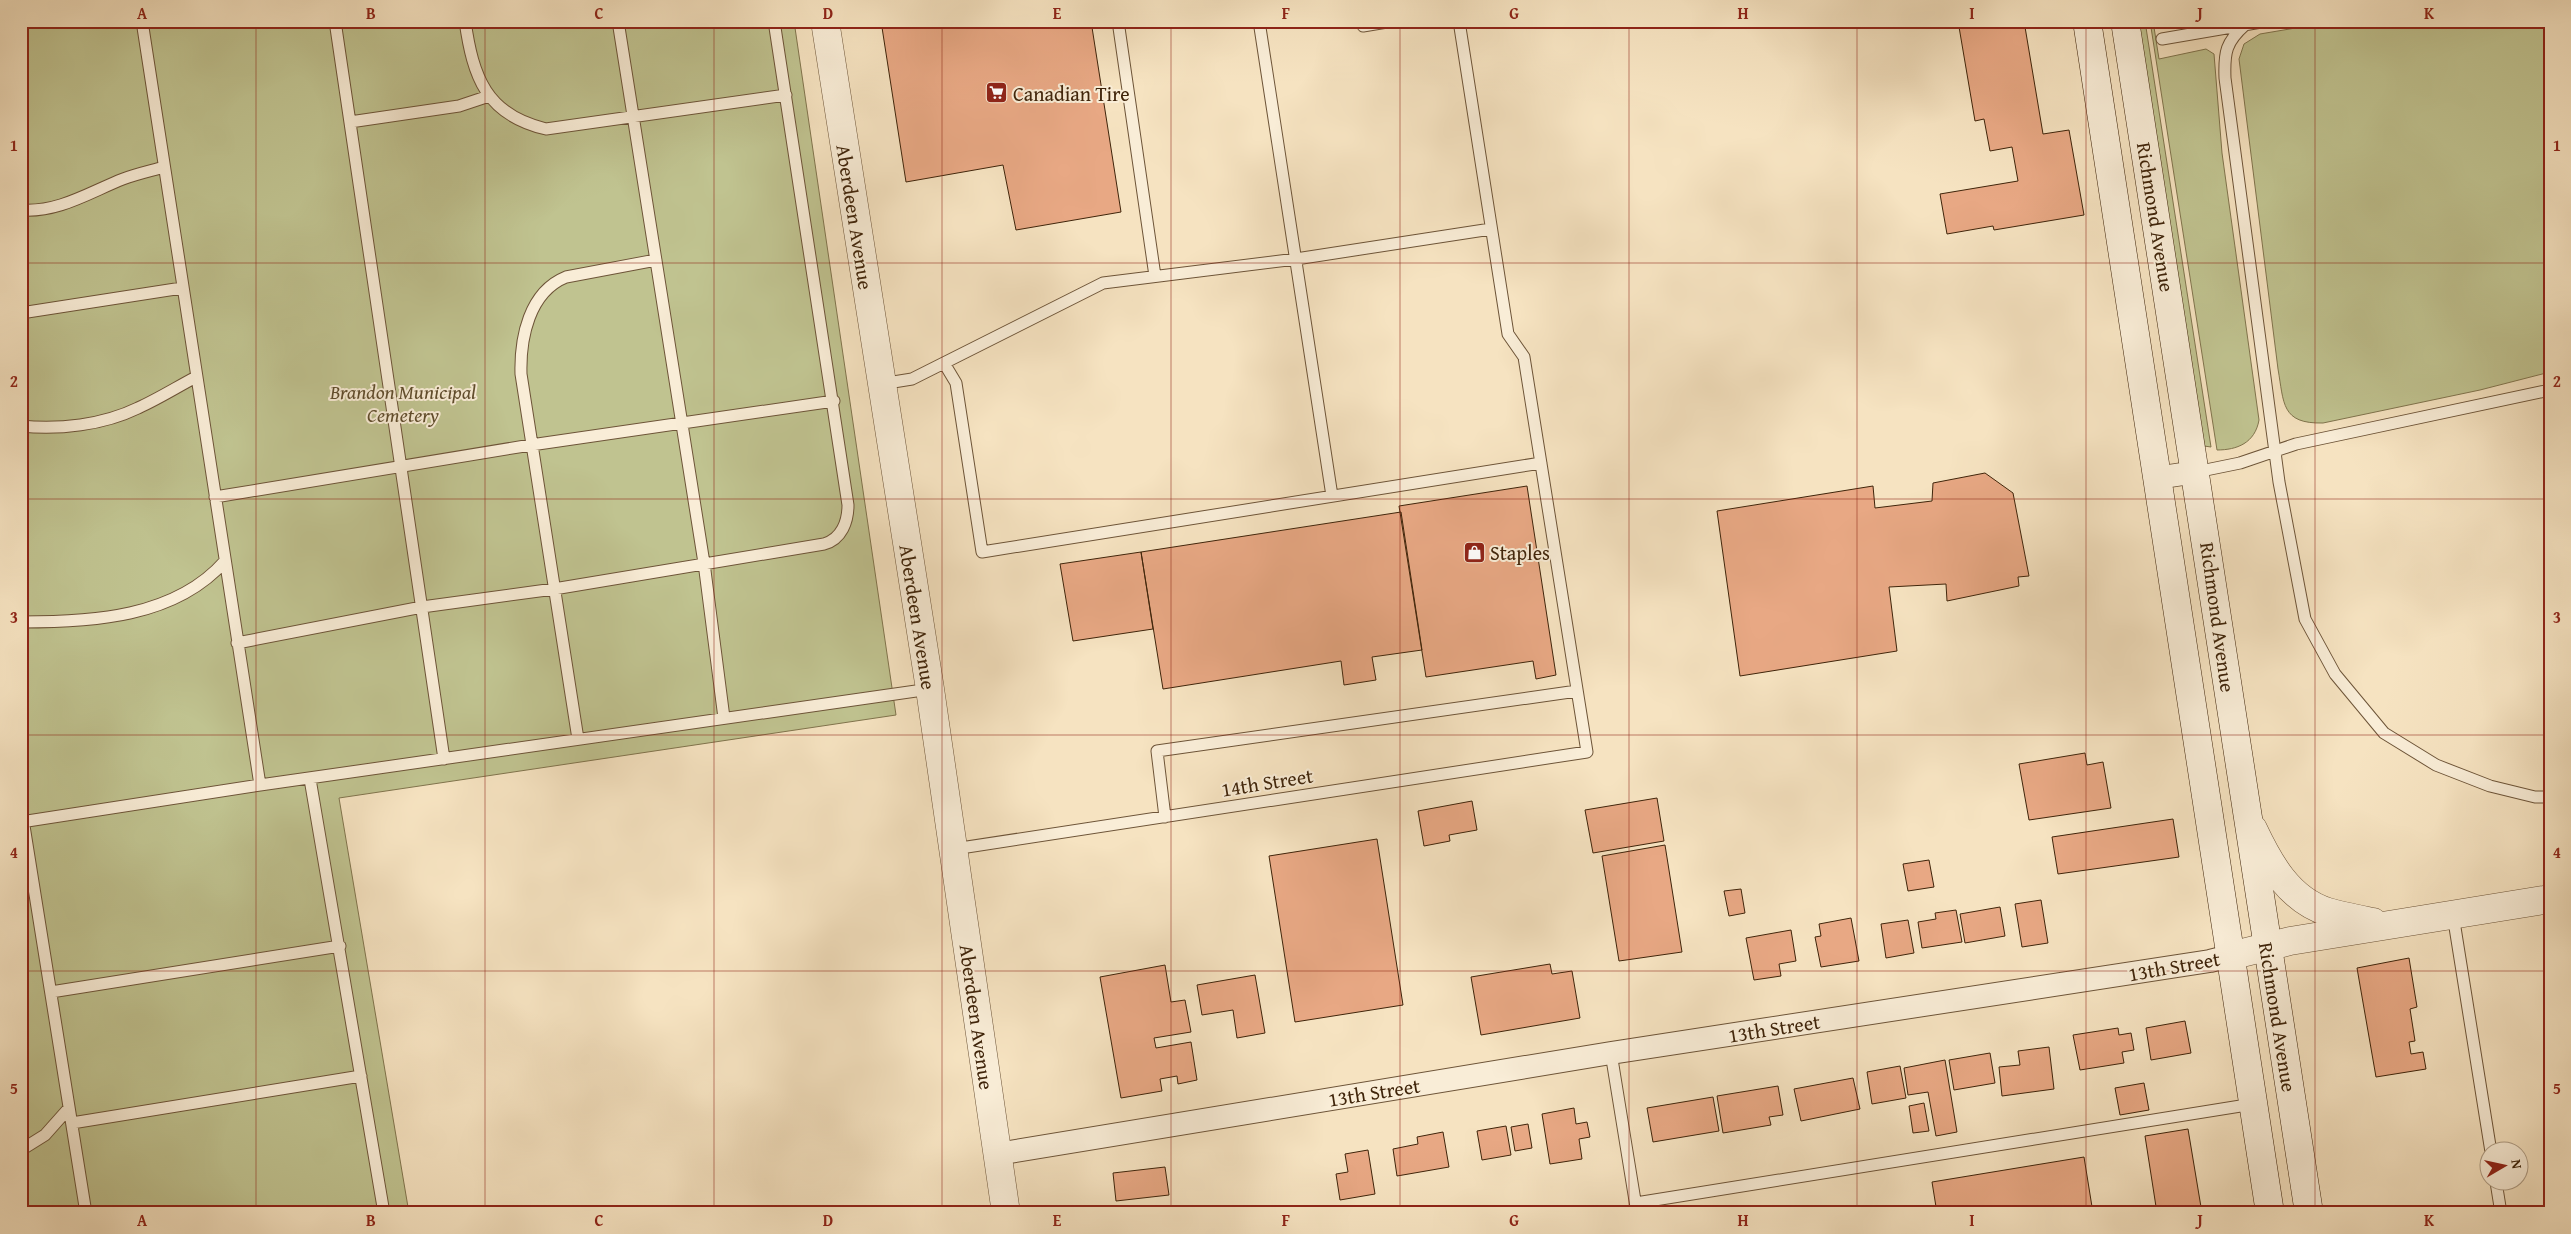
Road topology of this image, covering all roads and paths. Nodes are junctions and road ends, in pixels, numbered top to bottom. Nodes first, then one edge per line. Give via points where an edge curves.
1 (142, 21) edge
2 (335, 21) edge
3 (465, 21) edge
4 (618, 21) edge
5 (774, 21) edge
6 (825, 21) edge
7 (1118, 21) edge
8 (1259, 21) edge
9 (1393, 21) edge
10 (1459, 21) edge
11 (2087, 21) edge
12 (2125, 21) edge
13 (2267, 21) edge
14 (2245, 25) junction
15 (1362, 26) dead end
16 (2162, 39) dead end
17 (786, 95) junction
18 (489, 96) junction
19 (634, 118) junction
20 (350, 122) junction
21 (164, 167) junction
22 (21, 210) edge
23 (1491, 229) junction
24 (1296, 259) junction
25 (656, 260) junction
26 (1155, 276) junction
27 (182, 288) junction
28 (21, 313) edge
29 (944, 363) junction
30 (196, 377) junction
31 (881, 384) junction
32 (2550, 390) edge
33 (834, 400) junction
34 (681, 422) junction
35 (21, 426) edge
36 (532, 445) junction
37 (2275, 450) junction
38 (1541, 463) junction
39 (401, 466) junction
40 (2196, 472) junction
41 (2156, 478) junction
42 (1332, 496) junction
43 (215, 497) junction
44 (224, 561) junction
45 (704, 563) junction
46 (554, 589) junction
47 (422, 607) junction
48 (21, 622) edge
49 (238, 643) junction
50 (930, 689) junction
51 (1577, 691) junction
52 (724, 718) junction
53 (578, 739) junction
54 (444, 759) junction
55 (310, 779) junction
56 (260, 785) junction
57 (2550, 797) edge
58 (21, 807) edge
59 (2246, 815) junction
60 (1165, 816) junction
61 (22, 822) edge
62 (953, 849) junction
63 (2550, 899) edge
64 (2453, 915) junction
65 (2386, 925) junction
66 (340, 946) junction
67 (2267, 946) junction
68 (2230, 956) junction
69 (51, 992) junction
70 (1611, 1053) junction
71 (361, 1076) junction
72 (2253, 1104) junction
73 (69, 1108) junction
74 (72, 1123) junction
75 (2490, 1142) edge
76 (21, 1150) edge
77 (997, 1154) junction
78 (2498, 1192) edge
79 (1637, 1208) edge
80 (86, 1213) edge
81 (384, 1213) edge
82 (1006, 1213) edge
83 (2270, 1213) edge
84 (2309, 1213) edge
85 (2502, 1213) edge

1 - 21 lane
2 - 20 lane
3 - 18 lane via 472,62
4 - 19 lane
5 - 17 lane
6 - 31 main road, Aberdeen Avenue
7 - 26 lane
8 - 24 lane
9 - 15 lane
10 - 23 lane
11 - 41 main road, Richmond Avenue
12 - 40 main road, Richmond Avenue
13 - 14 lane
14 - 16 lane
14 - 37 lane via 2232,37 2224,56
17 - 19 lane
17 - 33 lane
18 - 19 lane via 519,120 546,130
18 - 20 lane via 464,105
19 - 25 lane
20 - 39 lane
21 - 22 lane via 58,206
21 - 27 lane
23 - 24 lane
23 - 38 lane via 1508,334 1524,357
24 - 26 lane
24 - 42 lane
25 - 34 lane
25 - 36 lane via 566,277 544,290 529,322 521,358
26 - 29 lane via 1103,283
27 - 28 lane
27 - 30 lane
29 - 31 lane via 912,379
29 - 42 lane via 956,383 982,552
30 - 35 lane via 138,408 104,420 65,427
30 - 43 lane
31 - 50 main road, Aberdeen Avenue
32 - 37 lane
33 - 34 lane
33 - 45 lane via 848,505 848,515 836,538 824,544
34 - 36 lane
34 - 45 lane
36 - 39 lane
36 - 46 lane
37 - 40 lane via 2240,463
37 - 57 lane via 2305,619 2335,674 2384,732 2436,766 2490,786 2536,797
38 - 42 lane
38 - 51 lane
39 - 43 lane
39 - 47 lane
40 - 41 street
40 - 59 main road, Richmond Avenue
41 - 68 main road, Richmond Avenue
43 - 44 lane
44 - 48 lane via 191,589 143,610 87,620
44 - 49 lane
45 - 46 lane
45 - 52 lane
46 - 47 lane
46 - 53 lane
47 - 49 lane
47 - 54 lane
49 - 56 lane
50 - 52 lane
50 - 62 main road, Aberdeen Avenue
51 - 60 lane, 14th Street via 1587,752
51 - 60 lane via 1157,751
52 - 53 lane
53 - 54 lane
54 - 55 lane
55 - 56 lane
55 - 66 lane
56 - 61 lane
58 - 61 lane
59 - 65 main road via 2270,866 2298,897 2326,912
59 - 67 main road, Richmond Avenue
60 - 62 lane, 14th Street
61 - 69 lane
62 - 77 main road, Aberdeen Avenue
63 - 64 main road, 13th Street
64 - 65 main road, 13th Street
64 - 75 lane
65 - 67 main road, 13th Street
66 - 69 lane
66 - 71 lane
67 - 68 main road, 13th Street
67 - 84 main road, Richmond Avenue
68 - 70 street, 13th Street
68 - 72 main road, Richmond Avenue
69 - 73 lane
70 - 77 street, 13th Street
70 - 79 lane
71 - 74 lane
71 - 81 lane
72 - 79 lane
72 - 83 main road, Richmond Avenue
73 - 74 lane
73 - 76 lane via 45,1135
74 - 80 lane
77 - 82 main road, Aberdeen Avenue
78 - 85 lane

